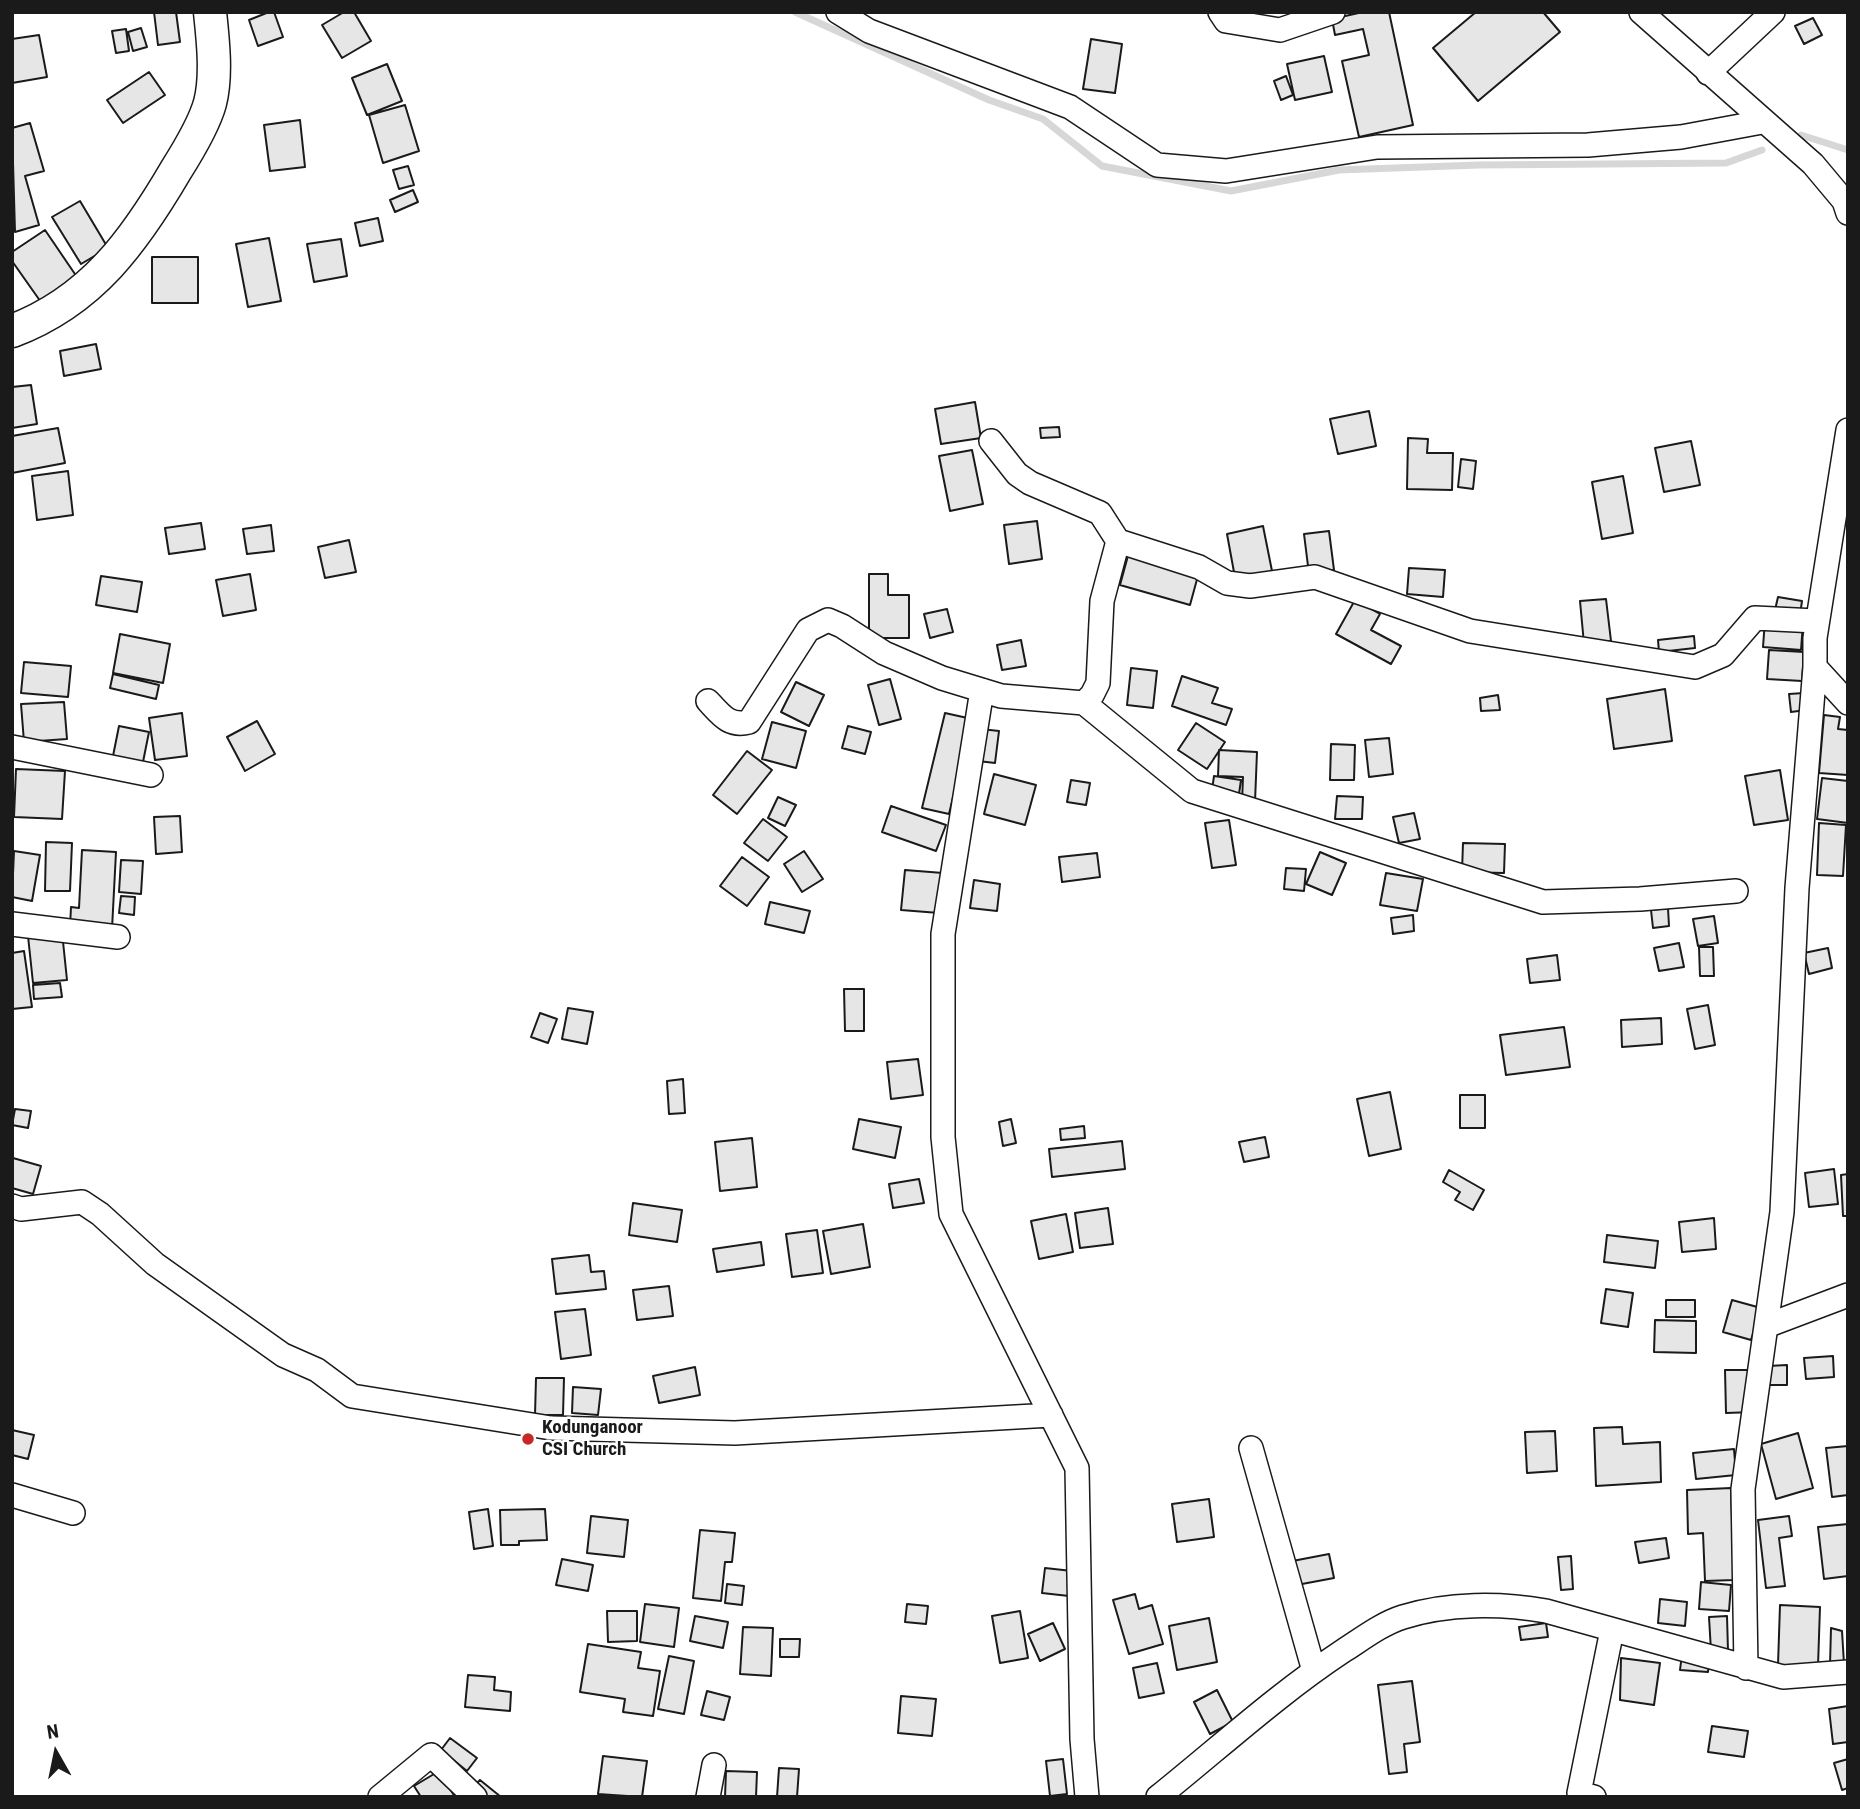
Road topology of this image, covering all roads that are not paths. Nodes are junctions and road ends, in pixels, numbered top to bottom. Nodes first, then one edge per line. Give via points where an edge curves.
1 (210, 12) edge
2 (838, 12) edge
3 (1220, 12) edge
4 (1333, 12) edge
5 (1641, 12) edge
6 (1773, 12) edge
7 (1708, 73) junction
8 (1762, 122) junction
9 (1848, 213) edge
10 (12, 331) edge
11 (1848, 430) edge
12 (991, 441) dead end
13 (1118, 541) junction
14 (1816, 621) junction
15 (1815, 667) junction
16 (982, 690) junction
17 (708, 701) dead end
18 (1084, 702) junction
19 (1848, 703) edge
20 (12, 747) edge
21 (151, 775) dead end
22 (1736, 891) dead end
23 (12, 924) edge
24 (118, 936) dead end
25 (12, 1206) edge
26 (1848, 1295) edge
27 (1766, 1326) junction
28 (1051, 1415) junction
29 (1251, 1448) dead end
30 (12, 1495) edge
31 (73, 1513) dead end
32 (1612, 1630) junction
33 (1746, 1668) junction
34 (1314, 1671) junction
35 (1848, 1672) edge
36 (714, 1765) dead end
37 (380, 1797) edge
38 (475, 1797) edge
39 (708, 1797) edge
40 (1087, 1797) edge
41 (1158, 1797) edge
42 (1594, 1797) edge

1 - 10 main road via 210,103 153,209 118,260 81,293
2 - 8 street via 869,31 1070,107 1157,165 1226,171 1377,147 1588,145 1681,137
3 - 4 street via 1226,21 1280,30
5 - 7 street
6 - 7 street
7 - 8 street
8 - 9 street via 1813,164 1844,201
11 - 14 street
12 - 13 street via 1030,483 1100,513
13 - 14 street via 1199,566 1238,586 1315,576 1470,631 1695,667 1723,655 1755,618
13 - 18 street via 1102,601 1098,683
14 - 15 street
15 - 19 street
15 - 27 street via 1797,888 1782,1212
16 - 17 street via 884,653 828,620 808,630 750,722 739,725 726,720
16 - 18 street via 1001,696
16 - 28 street via 943,934 943,1137 951,1213
18 - 22 street via 1192,791 1543,902 1640,900
20 - 21 street
23 - 24 street
25 - 28 street via 21,1209 82,1202 155,1264 283,1355 317,1370 352,1396 564,1428 735,1433
26 - 27 street
27 - 33 street via 1743,1489
28 - 40 street via 1077,1468
29 - 34 street
30 - 31 street
32 - 33 street
32 - 34 street via 1517,1606 1454,1608 1382,1626
32 - 42 street via 1579,1793
33 - 35 street via 1783,1677
34 - 41 street
36 - 39 street
37 - 38 street via 430,1755

